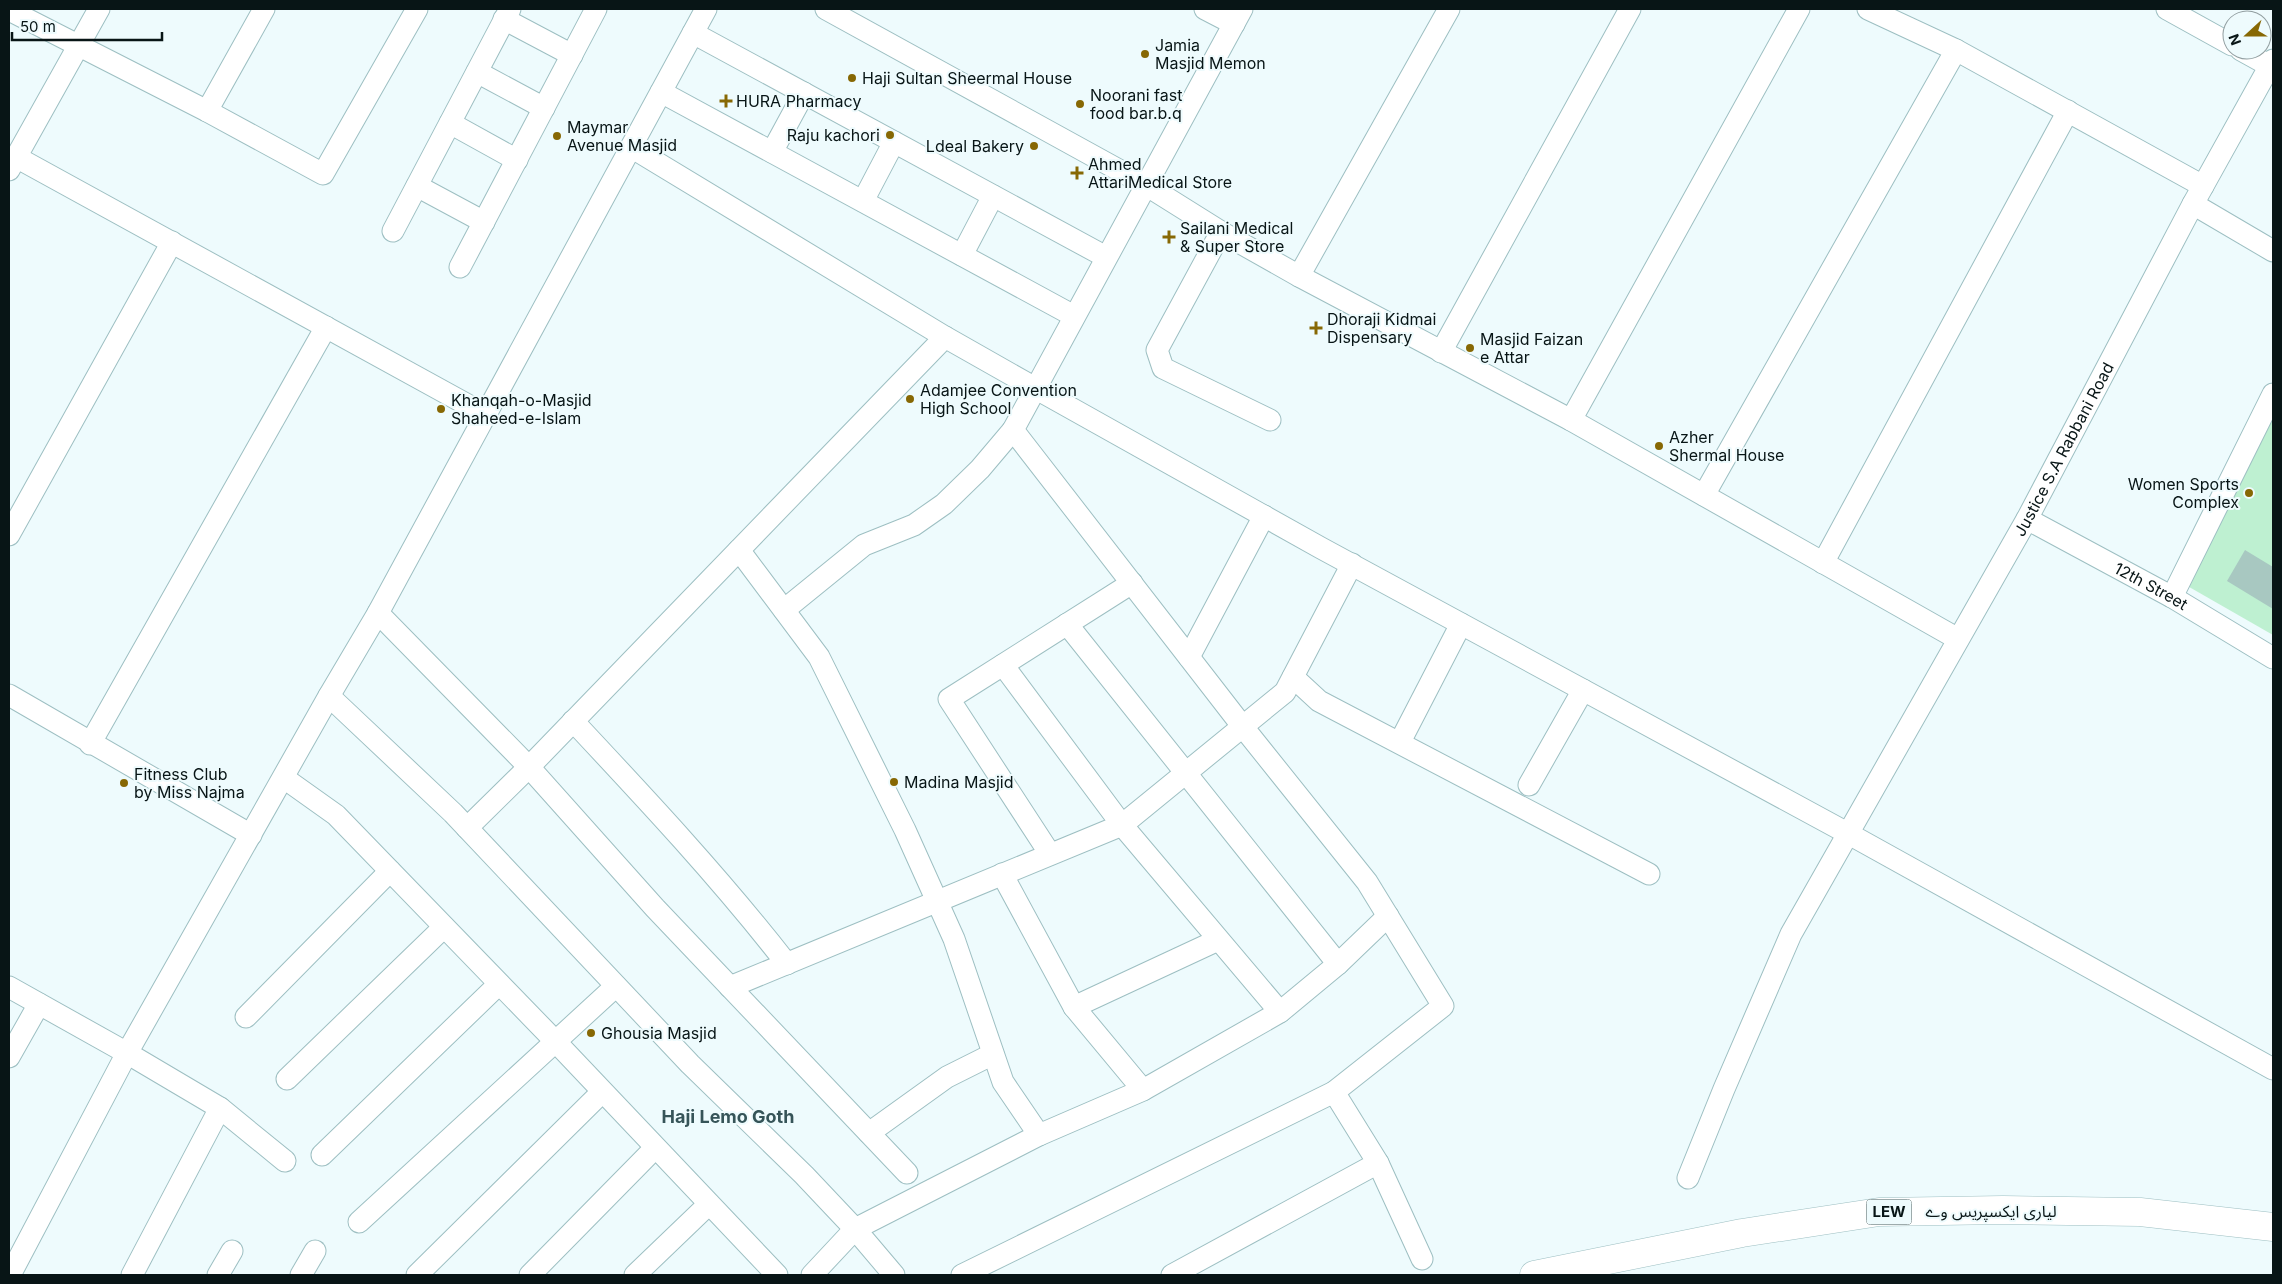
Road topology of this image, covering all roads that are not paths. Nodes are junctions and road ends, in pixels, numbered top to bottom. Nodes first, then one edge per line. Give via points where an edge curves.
1 (99, 9) edge
2 (264, 9) edge
3 (417, 9) edge
4 (596, 9) edge
5 (706, 9) edge
6 (826, 9) edge
7 (1205, 9) edge
8 (1449, 9) edge
9 (1630, 9) edge
10 (1799, 9) edge
11 (1870, 9) edge
12 (2167, 9) edge
13 (9, 10) edge
14 (507, 14) edge
15 (1238, 16) edge
16 (693, 33) junction
17 (2222, 39) edge
18 (79, 45) junction
19 (1956, 50) junction
20 (572, 55) junction
21 (2272, 63) edge
22 (477, 72) junction
23 (661, 92) junction
24 (804, 93) junction
25 (544, 108) junction
26 (207, 110) junction
27 (2068, 111) junction
28 (450, 124) junction
29 (894, 142) junction
30 (631, 147) junction
31 (772, 152) junction
32 (517, 160) junction
33 (12, 164) edge
34 (1146, 185) junction
35 (417, 186) junction
36 (2203, 186) junction
37 (993, 196) junction
38 (863, 201) junction
39 (2192, 204) junction
40 (484, 222) junction
41 (393, 231) dead end
42 (1221, 232) junction
43 (172, 242) junction
44 (2273, 251) edge
45 (962, 255) junction
46 (1106, 258) junction
47 (460, 267) dead end
48 (1299, 276) junction
49 (1074, 316) junction
50 (326, 327) junction
51 (945, 337) junction
52 (1441, 352) junction
53 (1035, 388) junction
54 (2273, 394) edge
55 (486, 416) junction
56 (1270, 420) dead end
57 (1571, 420) junction
58 (1013, 430) junction
59 (1704, 495) junction
60 (1264, 516) junction
61 (2027, 519) junction
62 (9, 535) edge
63 (739, 550) junction
64 (1823, 563) junction
65 (1352, 564) junction
66 (1132, 583) junction
67 (2172, 598) junction
68 (784, 610) junction
69 (378, 613) junction
70 (1067, 624) junction
71 (1461, 624) junction
72 (1958, 638) junction
73 (1189, 657) junction
74 (2273, 658) edge
75 (1003, 665) junction
76 (1293, 677) junction
77 (1584, 690) junction
78 (9, 695) edge
79 (329, 696) junction
80 (573, 722) junction
81 (1243, 727) junction
82 (1402, 738) dead end
83 (90, 744) junction
84 (529, 767) junction
85 (1185, 774) junction
86 (284, 778) junction
87 (1529, 785) dead end
88 (1122, 825) junction
89 (467, 828) junction
90 (1849, 834) junction
91 (251, 835) junction
92 (1050, 854) junction
93 (390, 871) junction
94 (1002, 874) junction
95 (1649, 874) dead end
96 (937, 901) junction
97 (1388, 916) junction
98 (444, 927) junction
99 (1218, 940) junction
100 (787, 964) junction
101 (1338, 964) junction
102 (499, 984) junction
103 (616, 986) junction
104 (9, 987) edge
105 (730, 987) junction
106 (39, 1004) junction
107 (1074, 1007) junction
108 (1280, 1012) junction
109 (246, 1017) dead end
110 (555, 1041) junction
111 (127, 1053) junction
112 (993, 1054) junction
113 (9, 1057) edge
114 (2273, 1069) edge
115 (287, 1080) dead end
116 (1143, 1090) junction
117 (602, 1092) junction
118 (1334, 1092) junction
119 (220, 1108) junction
120 (869, 1133) junction
121 (1039, 1135) junction
122 (655, 1148) junction
123 (322, 1155) dead end
124 (285, 1161) dead end
125 (1378, 1163) junction
126 (907, 1173) dead end
127 (1688, 1178) dead end
128 (709, 1204) junction
129 (359, 1222) dead end
130 (2273, 1227) edge
131 (855, 1229) junction
132 (316, 1250) dead end
133 (232, 1251) dead end
134 (1422, 1259) dead end
135 (10, 1275) edge
136 (132, 1275) edge
137 (218, 1275) edge
138 (301, 1275) edge
139 (417, 1275) edge
140 (530, 1275) edge
141 (635, 1275) edge
142 (777, 1275) edge
143 (812, 1275) edge
144 (894, 1275) edge
145 (962, 1275) edge
146 (1172, 1275) edge
147 (1534, 1275) edge

1 - 18 street
2 - 26 street
3 - 26 street via 323,174
4 - 20 street
5 - 16 street
6 - 34 street
7 - 15 street
8 - 48 street
9 - 52 street
10 - 57 street
11 - 19 street
12 - 17 street
13 - 18 street
14 - 20 street
14 - 22 street
15 - 34 street
16 - 23 street
16 - 24 street
18 - 26 street
18 - 33 street
19 - 27 street
19 - 59 street
20 - 25 street
21 - 36 street, Justice S.A Rabbani Road
22 - 25 street
22 - 28 street
23 - 30 street
23 - 31 street
24 - 29 street
24 - 31 street
25 - 32 street
27 - 36 street
27 - 64 street
28 - 32 street
28 - 35 street
29 - 37 street
29 - 38 street
30 - 51 street
30 - 55 street
31 - 38 street
32 - 40 street
33 - 43 street
34 - 42 street
34 - 46 street
35 - 40 street
35 - 41 street
36 - 39 street, Justice S.A Rabbani Road
37 - 45 street
37 - 46 street
38 - 45 street
39 - 44 street
39 - 61 street, Justice S.A Rabbani Road
40 - 47 street
42 - 48 street
42 - 56 street via 1157,350 1159,359 1163,368
43 - 50 street
43 - 62 street
45 - 49 street
46 - 49 street
48 - 52 street
49 - 53 street
50 - 55 street
50 - 83 street
51 - 53 street
51 - 63 street
52 - 57 street
53 - 58 street
53 - 60 street
54 - 67 street
55 - 69 street
57 - 59 street
58 - 66 street
58 - 68 street via 944,504 914,524 864,545
59 - 64 street
60 - 65 street
60 - 73 street
61 - 67 street, 12th Street
61 - 72 street, Justice S.A Rabbani Road
63 - 68 street
63 - 80 street
64 - 72 street
65 - 71 street
65 - 76 street
66 - 70 street
66 - 73 street
67 - 74 street, 12th Street
68 - 96 street via 819,658
69 - 79 street
69 - 84 street
70 - 75 street
70 - 85 street
71 - 77 street
71 - 82 street
72 - 90 street, Justice S.A Rabbani Road
73 - 81 street
75 - 88 street
75 - 92 street via 949,699
76 - 81 street via 1285,692
76 - 95 street via 1319,701
77 - 87 street
77 - 90 street
78 - 83 street
79 - 86 street
79 - 89 street
80 - 84 street
80 - 100 street via 740,903
81 - 85 street
81 - 97 street via 1367,882
83 - 91 street
84 - 89 street
84 - 105 street
85 - 88 street
85 - 101 street
86 - 91 street
86 - 93 street via 336,815
88 - 92 street
88 - 99 street
89 - 103 street
90 - 114 street
90 - 127 street, Justice S.A Rabbani Road via 1792,934
91 - 111 street
92 - 94 street
93 - 98 street
93 - 109 street
94 - 96 street
94 - 107 street
96 - 100 street
96 - 112 street via 954,939
97 - 101 street
97 - 118 street via 1444,1006
98 - 102 street
98 - 115 street
99 - 107 street
99 - 108 street
100 - 105 street
101 - 108 street
102 - 110 street
102 - 123 street
103 - 110 street
103 - 131 street
104 - 106 street
105 - 120 street
106 - 111 street
106 - 113 street
107 - 116 street
108 - 116 street
110 - 117 street
110 - 129 street
111 - 119 street
111 - 135 street
112 - 120 street via 947,1077
112 - 121 street via 1003,1082
116 - 121 street
117 - 122 street
117 - 139 street
118 - 125 street
118 - 145 street
119 - 124 street
119 - 136 street
120 - 126 street
121 - 131 street
122 - 128 street
122 - 140 street
125 - 134 street
125 - 146 street
128 - 141 street
128 - 142 street
130 - 147 highway, لیاری ایکسپریس وے / LEW via 2140,1212 1880,1212 1742,1233
131 - 143 street
131 - 144 street
132 - 138 street
133 - 137 street

